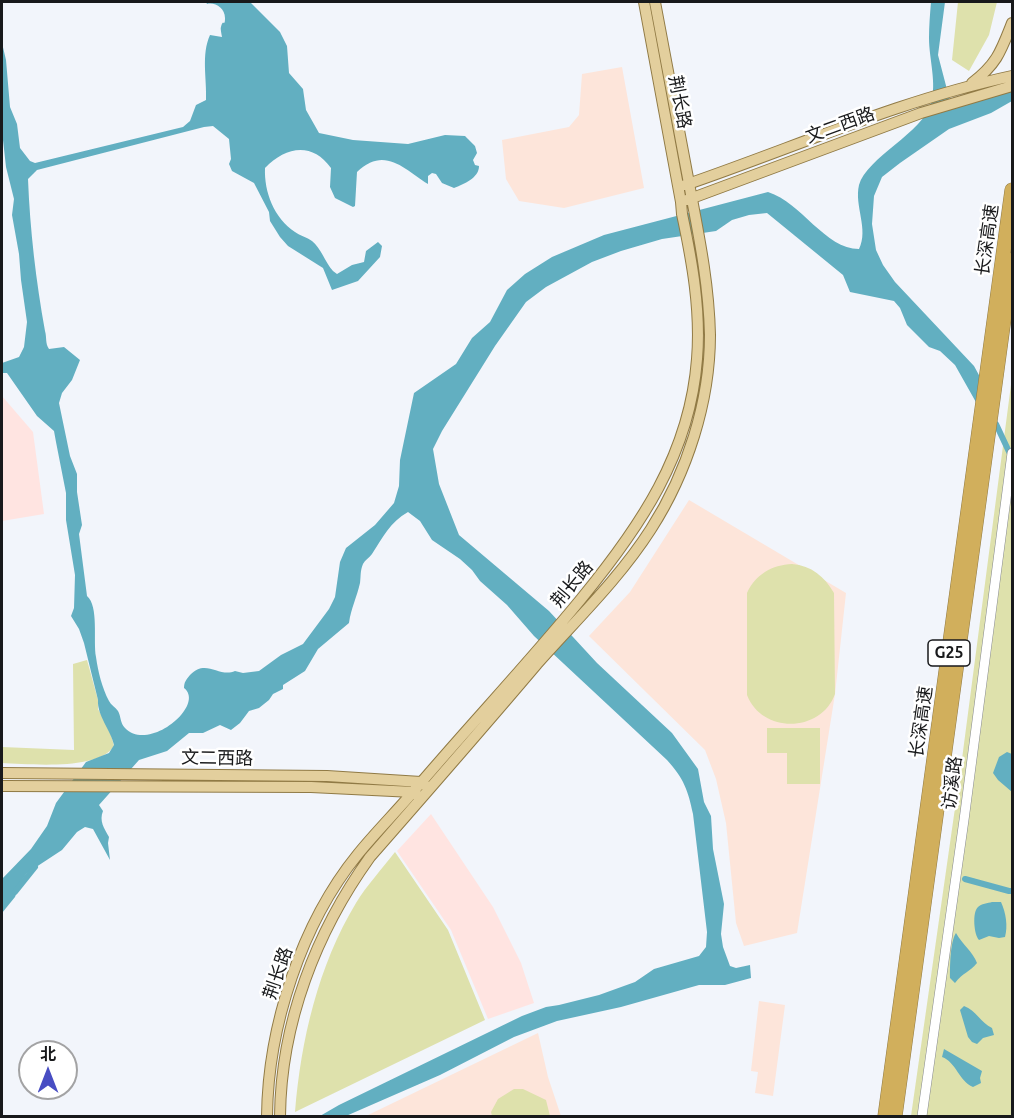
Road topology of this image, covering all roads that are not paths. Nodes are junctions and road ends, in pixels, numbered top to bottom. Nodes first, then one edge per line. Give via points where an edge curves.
1 (644, 2) edge
2 (655, 2) edge
3 (1012, 23) edge
4 (1012, 76) edge
5 (969, 86) junction
6 (1012, 87) edge
7 (951, 97) junction
8 (919, 107) junction
9 (684, 185) junction
10 (1012, 189) edge
11 (687, 200) junction
12 (1012, 259) edge
13 (1012, 453) edge
14 (571, 620) junction
15 (2, 773) edge
16 (425, 785) junction
17 (2, 786) edge
18 (417, 795) junction
19 (267, 1116) edge
20 (280, 1116) edge
21 (885, 1116) edge
22 (895, 1116) edge
23 (922, 1116) edge

1 - 9 main road, 荆长路
2 - 9 main road, 荆长路
3 - 5 main road via 1000,55
4 - 5 main road, 文二西路
5 - 7 main road, 文二西路
6 - 7 main road, 文二西路
7 - 8 main road, 文二西路
8 - 9 main road, 文二西路
8 - 11 main road, 文二西路
9 - 11 main road, 荆长路
10 - 21 highway, 长深高速 / G25
11 - 14 main road, 荆长路 via 682,214 698,330 697,360 684,428 652,503
11 - 14 main road, 荆长路 via 696,211 705,267 709,345 695,433 678,478 650,530
12 - 22 highway, 长深高速 / G25
13 - 23 street, 访溪路
14 - 16 main road, 荆长路
15 - 16 main road, 文二西路 via 327,776
16 - 18 main road, 荆长路
17 - 18 main road, 文二西路 via 310,787
18 - 19 main road, 荆长路 via 357,855 310,932 277,1028
18 - 20 main road, 荆长路 via 370,857 328,924 290,1030

